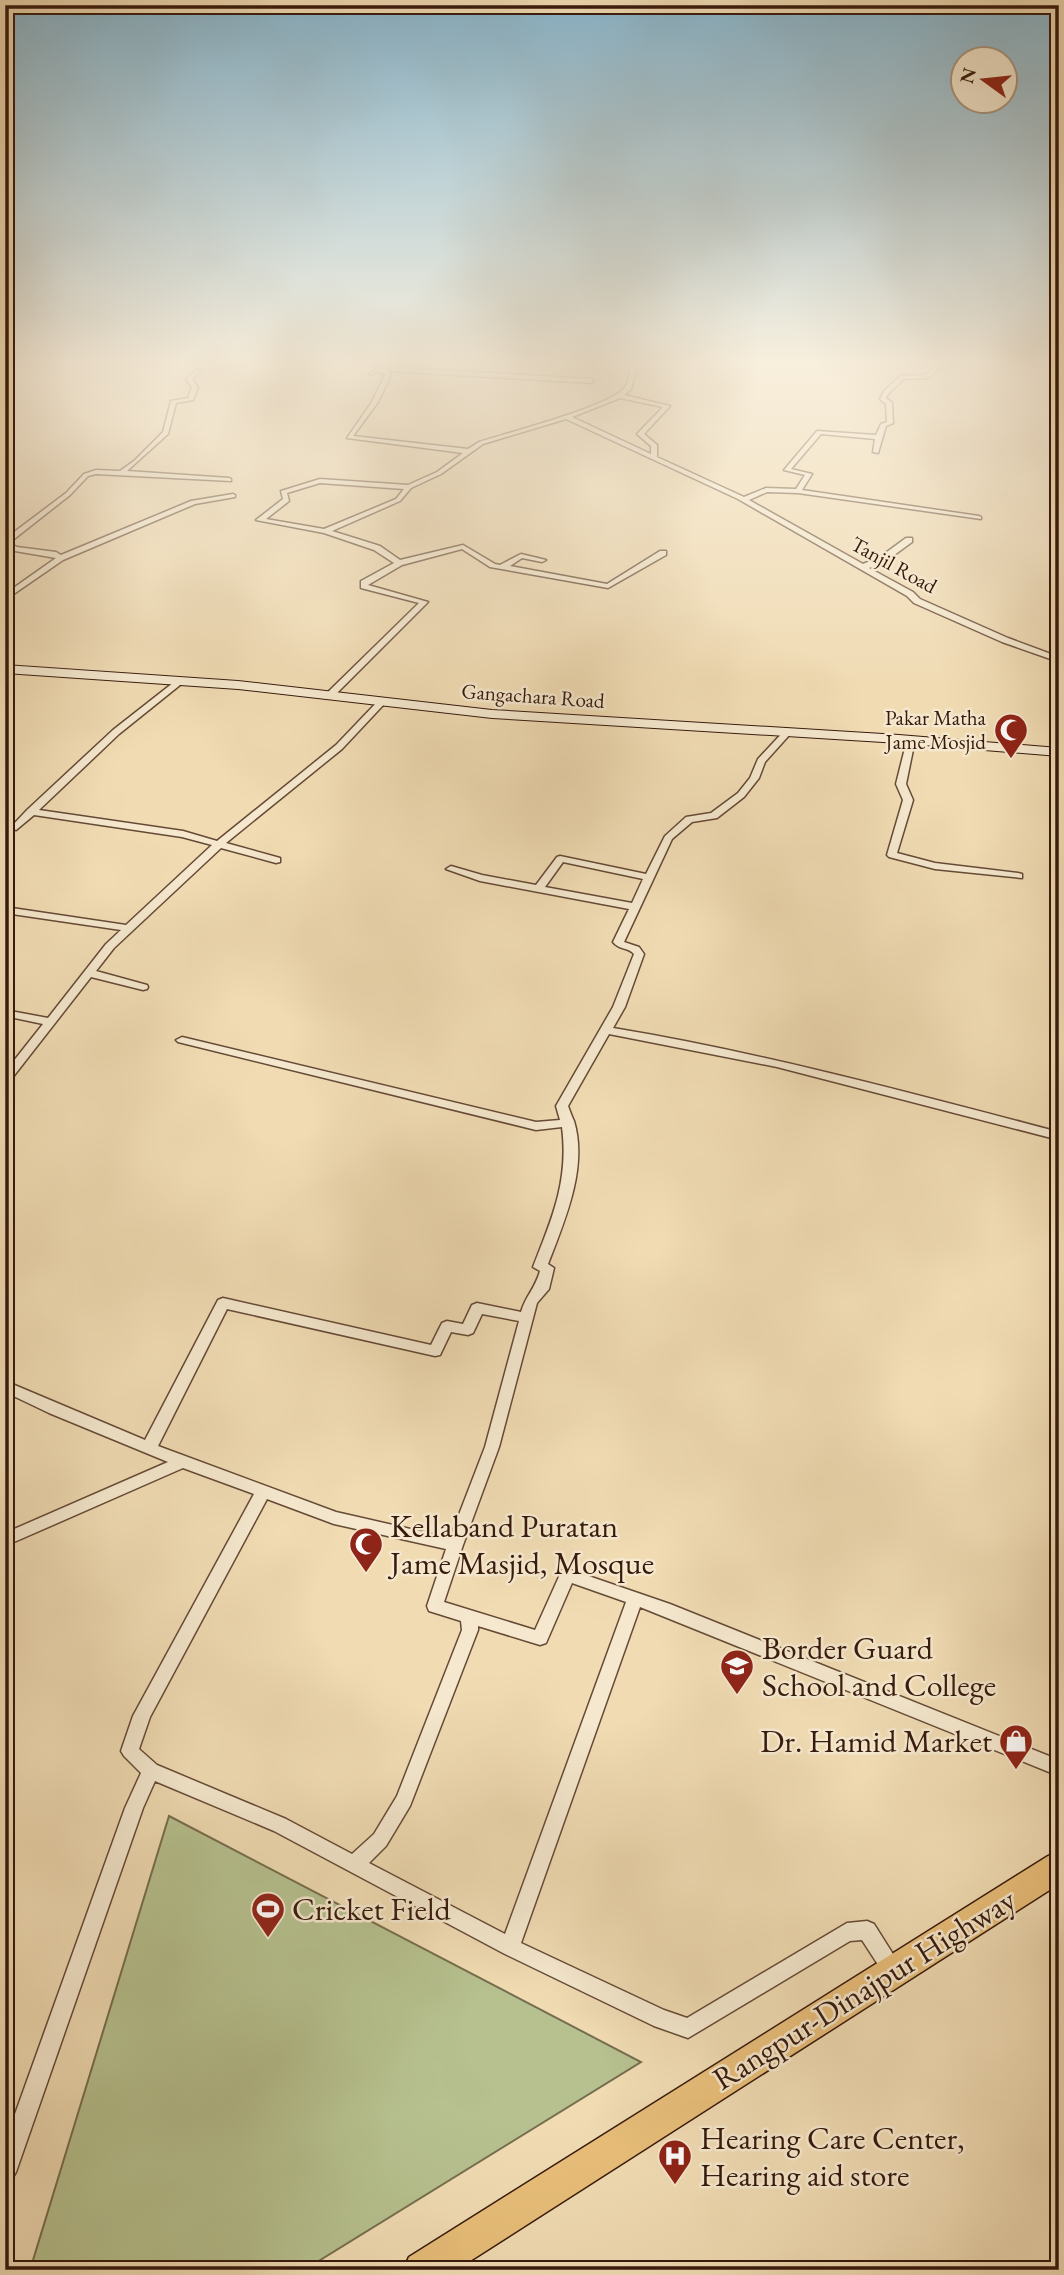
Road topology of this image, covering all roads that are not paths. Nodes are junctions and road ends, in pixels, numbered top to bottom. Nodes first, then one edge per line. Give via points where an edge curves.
1 (95, 472) edge
2 (100, 472) edge
3 (440, 472) edge
4 (684, 472) edge
5 (799, 472) edge
6 (121, 473) joint
7 (229, 480) dead end
8 (409, 487) junction
9 (798, 491) junction
10 (233, 495) dead end
11 (743, 500) junction
12 (979, 518) dead end
13 (325, 531) junction
14 (909, 540) dead end
15 (5, 544) edge
16 (663, 553) dead end
17 (60, 558) junction
18 (542, 560) dead end
19 (399, 563) junction
20 (498, 568) junction
21 (862, 568) junction
22 (5, 598) edge
23 (1059, 660) edge
24 (5, 670) edge
25 (181, 681) junction
26 (331, 694) junction
27 (383, 701) junction
28 (788, 732) junction
29 (911, 740) junction
30 (1059, 752) edge
31 (30, 812) junction
32 (16, 827) dead end
33 (220, 844) junction
34 (276, 860) dead end
35 (451, 869) dead end
36 (1018, 876) dead end
37 (648, 877) junction
38 (539, 888) junction
39 (636, 907) junction
40 (5, 910) edge
41 (128, 928) junction
42 (89, 972) junction
43 (143, 987) dead end
44 (5, 1013) edge
45 (50, 1022) junction
46 (606, 1030) junction
47 (181, 1040) dead end
48 (5, 1080) edge
49 (569, 1123) junction
50 (1059, 1136) edge
51 (528, 1318) junction
52 (5, 1386) edge
53 (149, 1448) junction
54 (183, 1462) junction
55 (264, 1492) junction
56 (5, 1540) edge
57 (455, 1545) junction
58 (635, 1599) junction
59 (469, 1616) junction
60 (1059, 1768) edge
61 (151, 1771) junction
62 (353, 1865) junction
63 (1054, 1875) edge
64 (510, 1947) junction
65 (893, 1971) junction
66 (5, 2172) edge
67 (422, 2270) edge

1 - 15 street via 86,475
2 - 6 street
3 - 8 street
4 - 11 street, Tanjil Road
5 - 9 street via 809,474
6 - 7 street
8 - 13 street via 398,500
8 - 13 street via 312,481 283,492 287,500 260,520
9 - 11 street via 766,490
9 - 12 street
10 - 17 street via 193,502
11 - 21 street, Tanjil Road
13 - 19 street via 377,548
14 - 21 street
15 - 17 street
16 - 20 street via 608,586
17 - 22 street
18 - 20 street via 521,556
19 - 20 street via 463,547
19 - 26 street via 364,586 424,604
21 - 23 street, Tanjil Road via 917,601
24 - 25 main road, Gangachara Road
25 - 26 main road, Gangachara Road
25 - 31 street via 116,732
26 - 27 main road, Gangachara Road
27 - 28 main road, Gangachara Road via 492,714
27 - 33 street via 339,747
28 - 29 main road, Gangachara Road
28 - 37 street via 761,761 741,795 714,816 689,819 668,838
29 - 30 main road, Gangachara Road
29 - 36 street via 901,785 908,800 892,855 935,866
31 - 32 street
31 - 33 street via 173,832
33 - 34 street
33 - 41 street
35 - 38 street
37 - 38 street via 560,859
37 - 39 street
38 - 39 street
39 - 46 street via 618,944 635,948 639,954
40 - 41 street
41 - 42 street
42 - 43 street
42 - 45 street
44 - 45 street
45 - 48 street
46 - 49 street via 562,1106
46 - 50 street via 797,1069
47 - 49 street via 536,1126
49 - 51 street via 572,1170 566,1200 540,1267 547,1268 542,1289 531,1301
51 - 53 street via 477,1308 468,1330 447,1326 435,1351 223,1303
51 - 57 street via 492,1447
52 - 53 street
53 - 54 street
54 - 55 street
54 - 56 street
55 - 57 street via 334,1518
55 - 61 street via 142,1716 130,1751
57 - 59 street via 435,1606
58 - 59 street via 568,1575 540,1638
58 - 60 street
58 - 64 street
59 - 62 street via 470,1630 404,1800 380,1840
61 - 62 street via 280,1825
61 - 66 street
62 - 64 street
63 - 65 highway, Rangpur-Dinajpur Highway
64 - 65 street via 688,2028 847,1932 867,1930
65 - 67 highway, Rangpur-Dinajpur Highway

